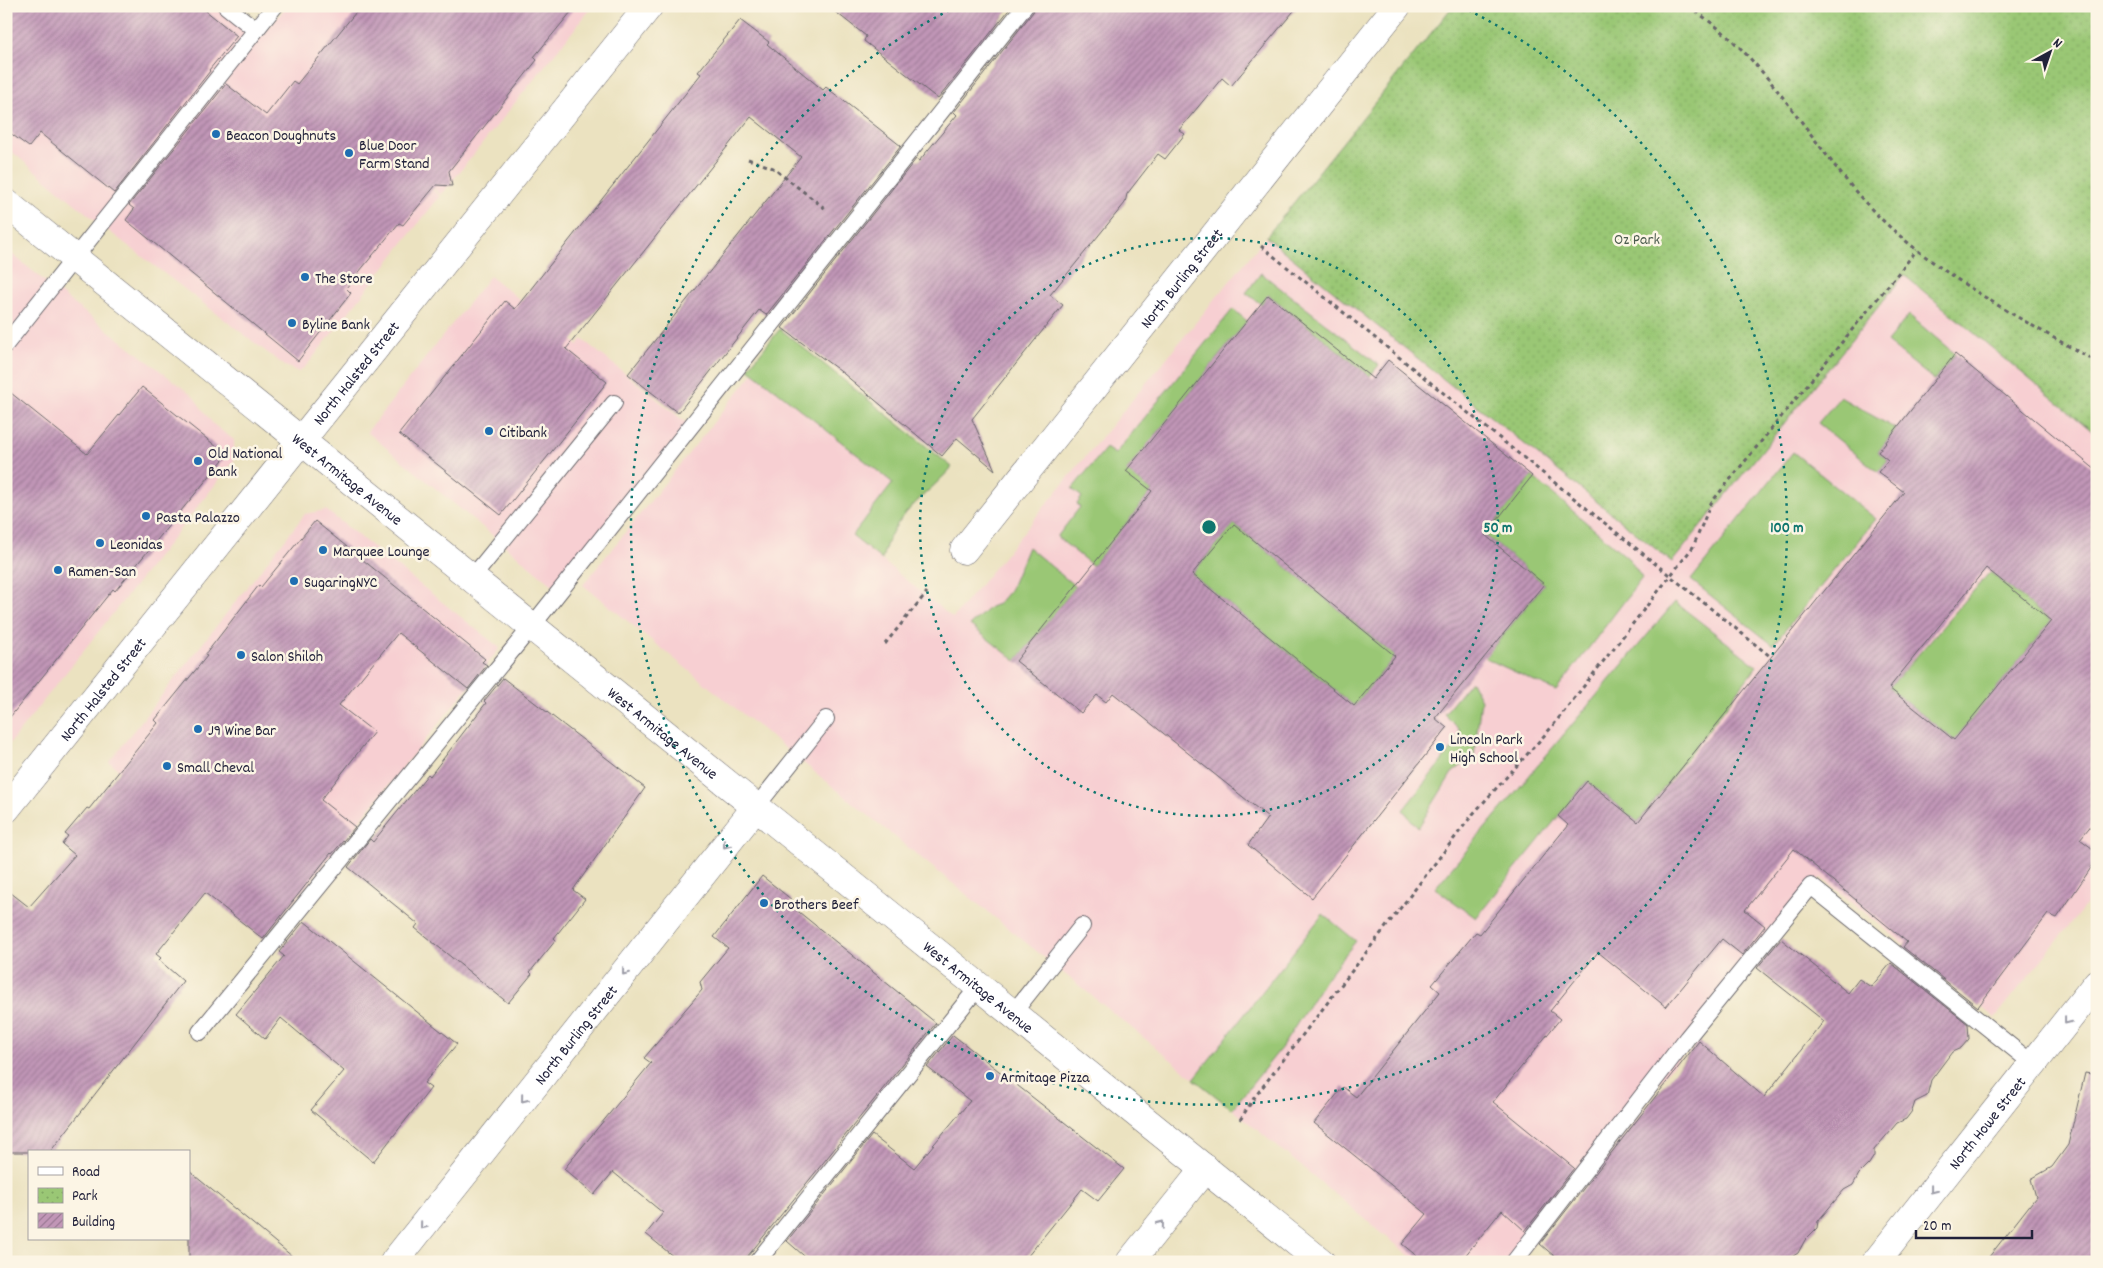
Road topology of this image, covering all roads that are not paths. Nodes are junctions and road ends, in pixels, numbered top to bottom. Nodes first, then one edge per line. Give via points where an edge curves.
1 (226, 6) edge
2 (276, 6) edge
3 (649, 6) edge
4 (1024, 6) edge
5 (1397, 6) edge
6 (256, 30) junction
7 (6, 203) edge
8 (74, 258) junction
9 (6, 344) edge
10 (614, 403) dead end
11 (301, 440) junction
12 (964, 550) dead end
13 (472, 578) junction
14 (532, 626) junction
15 (826, 719) dead end
16 (756, 807) junction
17 (6, 809) edge
18 (1082, 926) dead end
19 (2097, 982) edge
20 (979, 986) junction
21 (1013, 1013) junction
22 (200, 1032) dead end
23 (2033, 1064) junction
24 (1205, 1168) junction
25 (394, 1262) edge
26 (757, 1262) edge
27 (1130, 1262) edge
28 (1321, 1262) edge
29 (1514, 1262) edge
30 (1876, 1262) edge

1 - 6 lane
2 - 6 lane
3 - 11 street, North Halsted Street
4 - 14 lane
5 - 12 street, North Burling Street
6 - 8 lane
7 - 8 street, West Armitage Avenue
8 - 9 lane
8 - 11 street, West Armitage Avenue
10 - 13 lane
11 - 13 street, West Armitage Avenue
11 - 17 street, North Halsted Street
13 - 14 street, West Armitage Avenue
14 - 16 street, West Armitage Avenue
14 - 22 lane
15 - 16 lane
16 - 20 street, West Armitage Avenue
16 -> 25 street, North Burling Street
18 - 21 lane
19 -> 23 street, North Howe Street
20 - 21 street, West Armitage Avenue
20 - 26 lane
21 - 24 street, West Armitage Avenue
23 - 29 lane via 1811,886 1687,1038
23 -> 30 street, North Howe Street
27 -> 24 street
24 - 28 street, West Armitage Avenue

